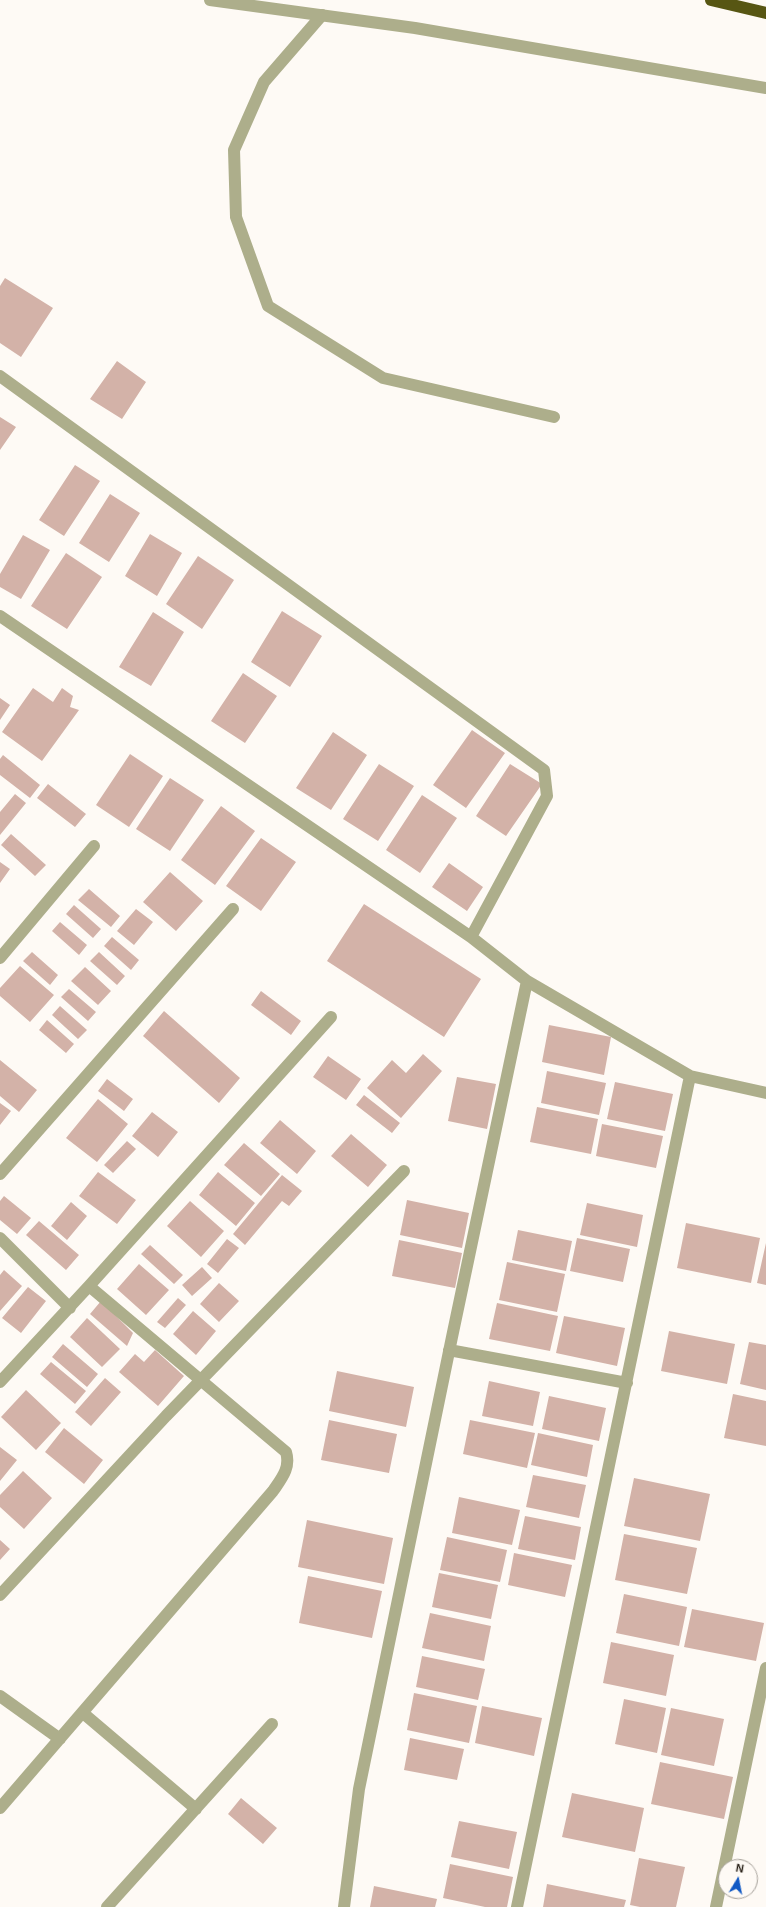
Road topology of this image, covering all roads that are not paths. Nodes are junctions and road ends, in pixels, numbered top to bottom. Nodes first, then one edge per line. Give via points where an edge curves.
1 (210, 0) edge
2 (711, 0) edge
3 (766, 14) edge
4 (322, 15) junction
5 (766, 88) edge
6 (0, 376) edge
7 (554, 417) dead end
8 (0, 616) edge
9 (94, 846) dead end
10 (233, 909) dead end
11 (471, 937) junction
12 (0, 958) edge
13 (527, 981) junction
14 (331, 1017) dead end
15 (690, 1076) junction
16 (766, 1093) edge
17 (404, 1171) dead end
18 (0, 1174) edge
19 (0, 1238) edge
20 (89, 1286) junction
21 (70, 1308) junction
22 (449, 1350) junction
23 (201, 1380) junction
24 (0, 1382) edge
25 (627, 1383) junction
26 (0, 1595) edge
27 (766, 1668) edge
28 (0, 1696) edge
29 (84, 1713) junction
30 (272, 1724) dead end
31 (60, 1739) junction
32 (0, 1808) edge
33 (196, 1809) junction
34 (107, 1907) edge
35 (344, 1907) edge
36 (517, 1907) edge
37 (716, 1907) edge

1 - 4 street
2 - 3 highway
4 - 5 street via 415,28
4 - 7 street via 264,82 234,150 236,217 268,306 383,378
6 - 11 street via 544,770 547,796
8 - 11 street
9 - 12 street
10 - 18 street
11 - 13 street
13 - 15 street
13 - 22 street
14 - 20 street
15 - 16 street
15 - 25 street
17 - 23 street
19 - 21 street
20 - 21 street
20 - 23 street
21 - 24 street
22 - 25 street
22 - 35 street via 359,1790
23 - 26 street
23 - 29 street via 286,1452 286,1470 273,1492
25 - 36 street
27 - 37 street
28 - 31 street
29 - 31 street
29 - 33 street
30 - 33 street
31 - 32 street
33 - 34 street

